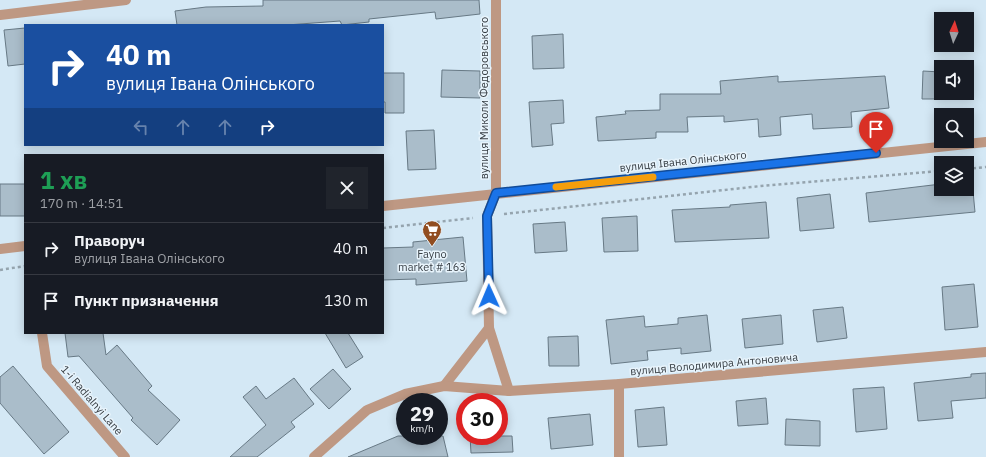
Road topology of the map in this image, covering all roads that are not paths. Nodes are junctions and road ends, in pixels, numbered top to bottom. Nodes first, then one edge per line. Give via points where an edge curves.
1 (126, 0) edge
2 (496, 0) edge
3 (0, 15) edge
4 (986, 142) edge
5 (496, 193) junction
6 (384, 206) edge
7 (24, 246) edge
8 (0, 249) edge
9 (490, 328) junction
10 (42, 334) edge
11 (986, 352) edge
12 (619, 384) junction
13 (444, 386) junction
14 (509, 391) junction
15 (126, 457) edge
16 (314, 457) edge
17 (619, 457) edge

1 - 3 street
2 - 5 street, вулиця Миколи Федоровського
4 - 5 street, вулиця Івана Олінського
5 - 6 street, вулиця Івана Олінського
5 - 9 street, вулиця Миколи Федоровського via 487,216
7 - 8 street
9 - 13 street
9 - 14 street, вулиця Миколи Федоровського
10 - 15 street, 1-i Radialnyi Lane via 47,366
11 - 12 street, вулиця Володимира Антоновича
12 - 14 street, вулиця Володимира Антоновича
12 - 17 street
13 - 14 street, вулиця Володимира Антоновича
13 - 16 street via 405,394 367,410

